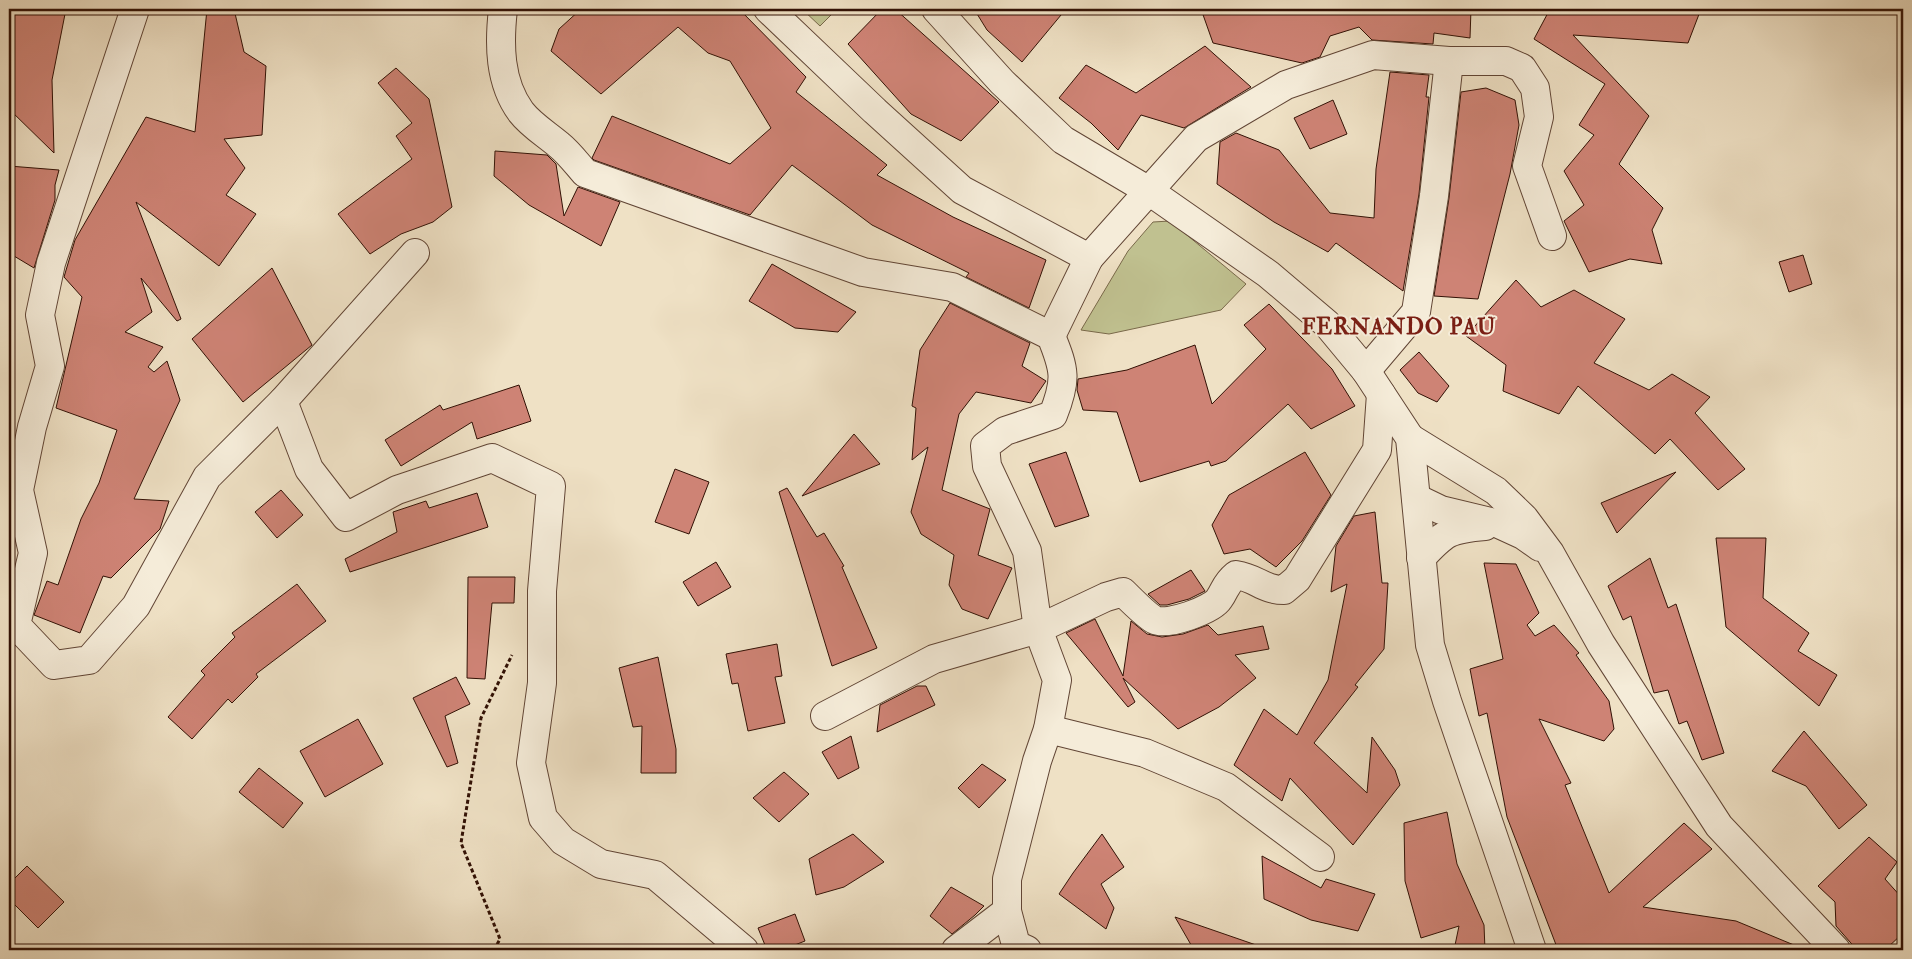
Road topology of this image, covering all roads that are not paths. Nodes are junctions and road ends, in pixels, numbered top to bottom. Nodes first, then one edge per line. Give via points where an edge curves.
1 (134, 9) edge
2 (503, 9) edge
3 (768, 9) edge
4 (936, 9) edge
5 (1449, 61) junction
6 (1149, 191) junction
7 (1552, 236) dead end
8 (415, 253) dead end
9 (1089, 258) junction
10 (1051, 336) junction
11 (1366, 371) junction
12 (1381, 394) junction
13 (283, 400) junction
14 (1410, 438) junction
15 (1416, 498) junction
16 (1499, 524) junction
17 (1550, 553) junction
18 (1421, 558) junction
19 (1038, 629) junction
20 (825, 716) dead end
21 (1048, 730) junction
22 (1320, 856) dead end
23 (1007, 911) junction
24 (744, 950) edge
25 (956, 950) edge
26 (1027, 950) edge
27 (1532, 950) edge
28 (1836, 950) edge

1 - 13 street via 51,263 40,315 50,366 32,427 19,490 33,554 16,625 54,665 89,660 101,647 136,606 207,477
2 - 10 street via 500,37 502,66 513,98 527,118 561,146 585,173 863,272 952,286
3 - 9 street via 962,190
4 - 6 street via 1002,82 1063,140
5 - 6 street via 1373,55 1286,85 1196,138
5 - 7 street via 1506,61 1522,68 1535,88 1539,117 1527,166
5 - 11 street via 1434,196 1416,312
6 - 9 street
6 - 11 street via 1268,274 1327,324
8 - 13 street
9 - 10 street
10 - 19 street via 1063,365 1061,394 1053,415 1005,431 985,446 987,466 1027,551
11 - 12 street
12 - 14 street
12 - 19 street via 1377,450 1297,579 1284,590 1270,590 1251,577 1236,575 1226,583 1218,601 1191,616 1168,622 1155,620 1123,592
13 - 24 street via 309,469 346,517 397,490 492,458 551,486 542,591 542,684 531,763 543,818 563,841 601,864 655,875
14 - 15 street
14 - 17 street via 1496,491 1524,518
15 - 16 street via 1440,510
15 - 18 street
16 - 17 street
16 - 18 street via 1458,528 1441,536
17 - 28 street via 1601,644 1719,826
18 - 27 street via 1430,645
19 - 20 street via 934,659
19 - 21 street via 1058,680
21 - 22 street via 1145,753 1226,787
21 - 23 street via 1007,879
23 - 25 street
23 - 26 street via 1016,944

